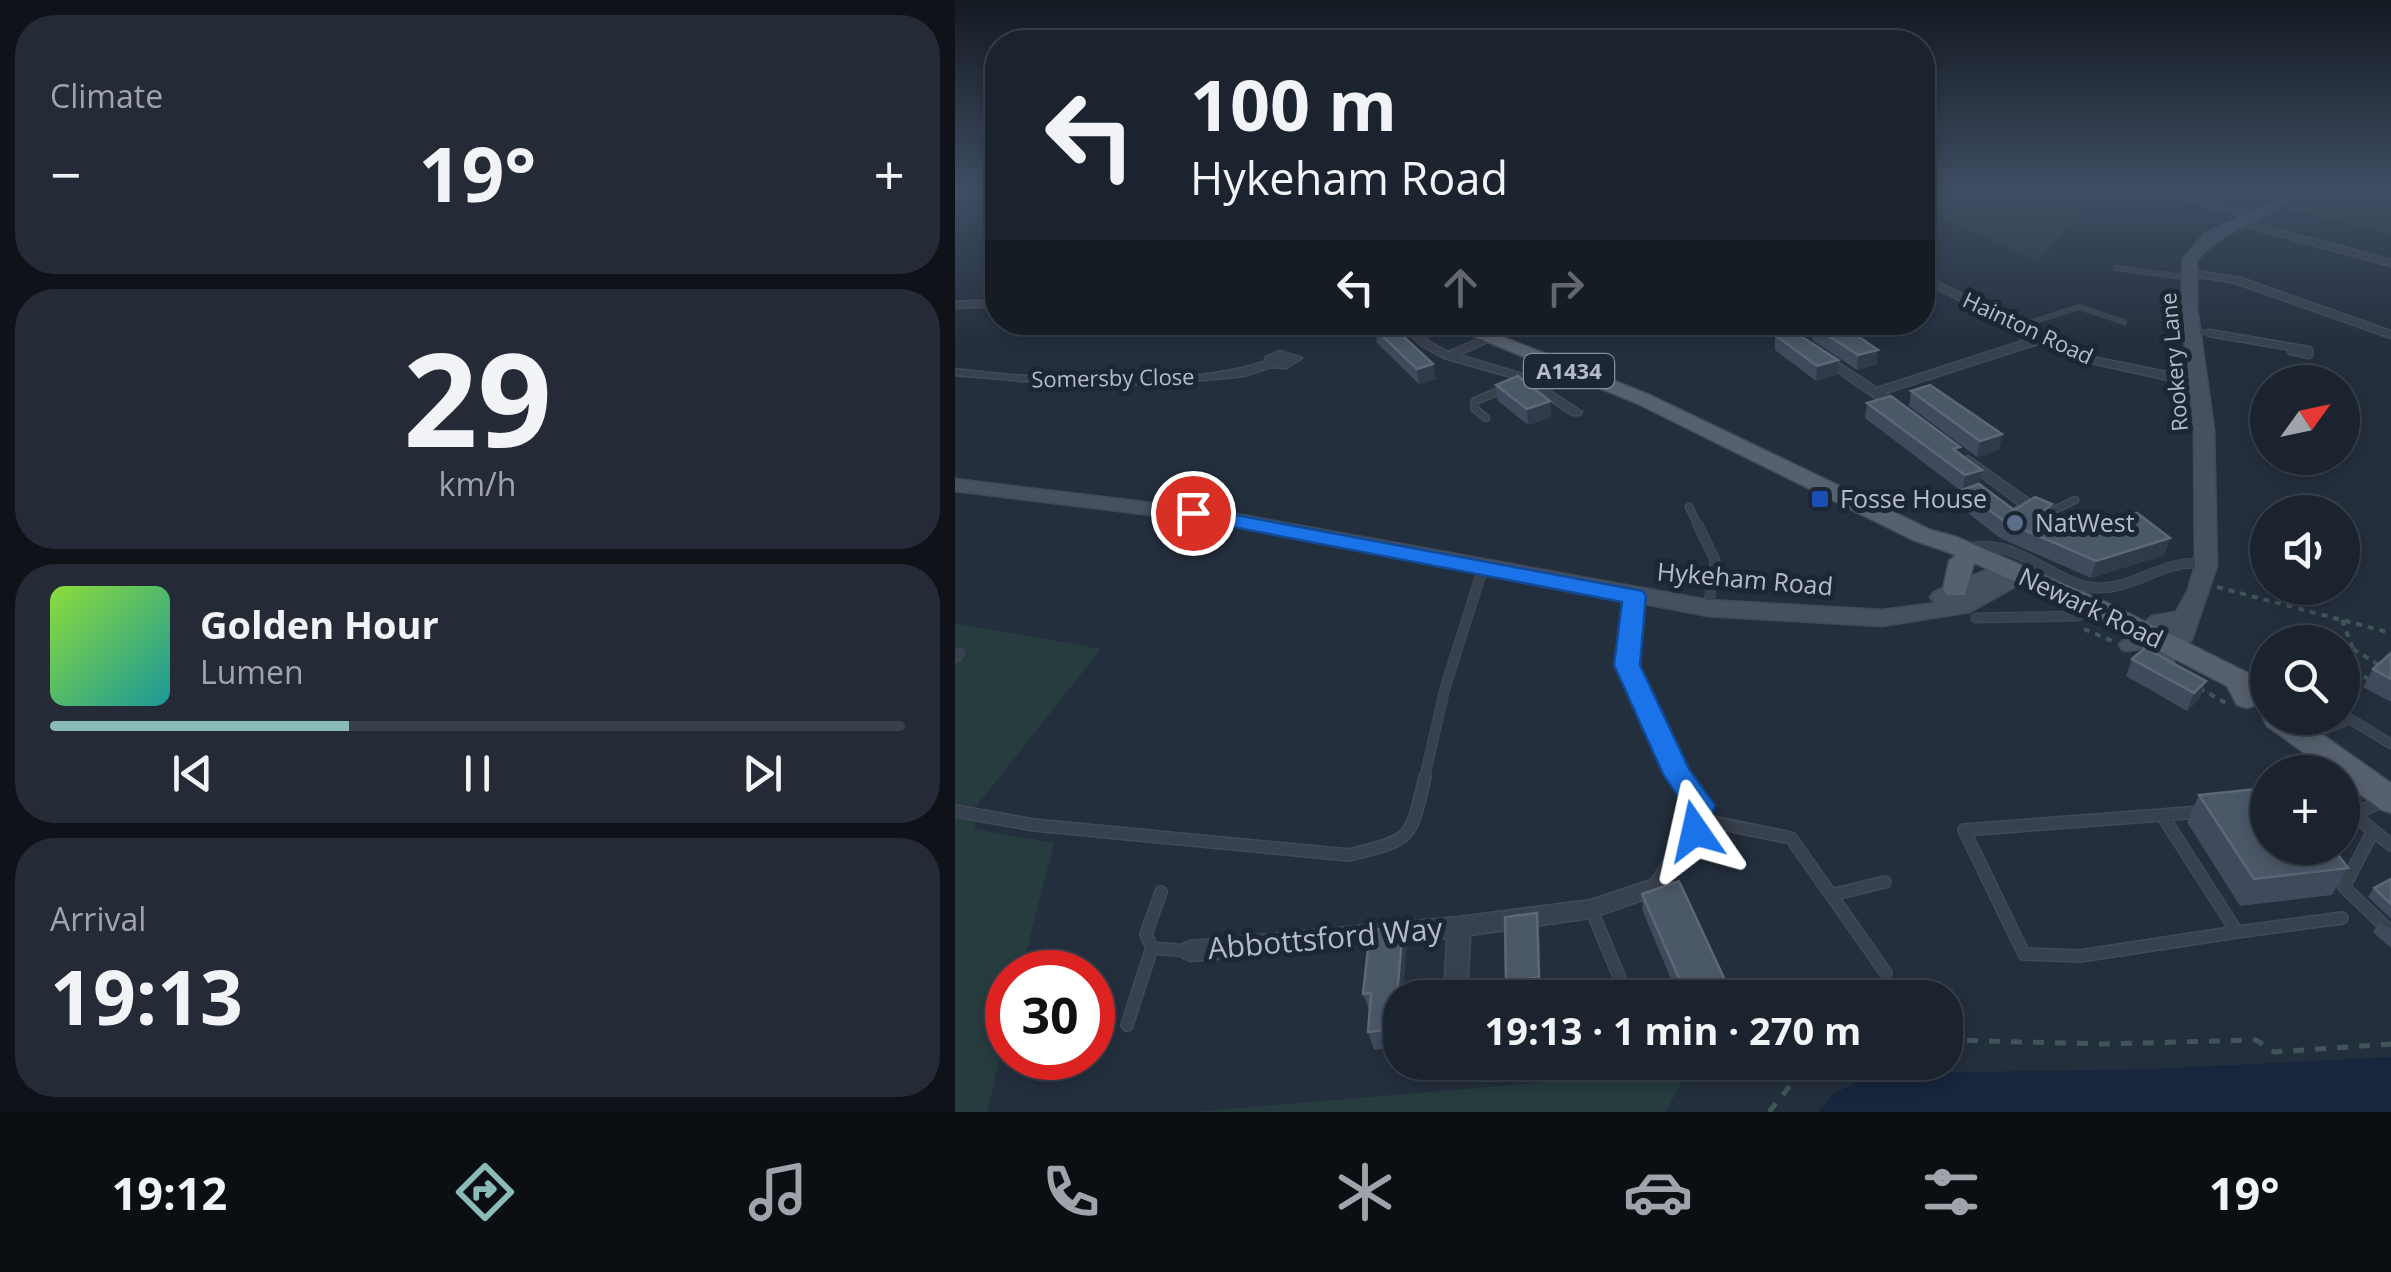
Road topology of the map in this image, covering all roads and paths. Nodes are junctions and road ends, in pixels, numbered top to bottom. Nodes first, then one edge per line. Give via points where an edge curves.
1 (2208, 241) edge
2 (2318, 241) edge
3 (2391, 263) edge
4 (2116, 268) dead end
5 (2190, 275) junction
6 (1935, 284) edge
7 (985, 304) edge
8 (955, 306) edge
9 (2125, 322) dead end
10 (2020, 326) junction
11 (2191, 330) junction
12 (1416, 335) edge
13 (1478, 335) edge
14 (1788, 335) edge
15 (2391, 335) edge
16 (2045, 338) junction
17 (1487, 339) junction
18 (2291, 351) dead end
19 (1448, 356) junction
20 (1270, 364) dead end
21 (955, 372) edge
22 (1529, 380) junction
23 (2196, 382) junction
24 (1877, 392) junction
25 (1576, 412) dead end
26 (1907, 415) edge
27 (1486, 418) dead end
28 (1953, 449) edge
29 (955, 484) edge
30 (2075, 500) dead end
31 (2028, 505) junction
32 (1689, 506) dead end
33 (2015, 514) edge
34 (1961, 556) junction
35 (2206, 566) junction
36 (1483, 568) junction
37 (2009, 589) junction
38 (2207, 593) junction
39 (1634, 596) junction
40 (1947, 598) junction
41 (1709, 608) junction
42 (1976, 618) dead end
43 (2183, 618) junction
44 (2074, 620) junction
45 (2342, 620) junction
46 (2344, 625) edge
47 (2391, 633) edge
48 (2131, 639) junction
49 (2167, 653) junction
50 (2360, 654) edge
51 (2379, 666) edge
52 (2360, 674) edge
53 (2368, 679) dead end
54 (2191, 683) edge
55 (2250, 706) edge
56 (2250, 706) edge
57 (2305, 736) joint
58 (2391, 744) edge
59 (2390, 799) edge
60 (2360, 810) edge
61 (955, 811) edge
62 (2215, 811) edge
63 (2163, 815) junction
64 (1697, 819) junction
65 (2360, 822) edge
66 (2373, 830) junction
67 (2391, 846) edge
68 (1885, 882) dead end
69 (1161, 892) dead end
70 (1831, 895) junction
71 (1591, 909) junction
72 (2342, 918) dead end
73 (1459, 927) junction
74 (2237, 932) junction
75 (2391, 932) edge
76 (1152, 948) junction
77 (1191, 951) joint
78 (1886, 973) dead end
79 (1456, 980) edge
80 (1621, 980) edge
81 (1127, 1025) dead end
82 (1963, 1040) edge
83 (2391, 1044) edge
84 (1795, 1080) edge
85 (1769, 1112) edge

1 - 5 street, Rookery Lane via 2191,259
2 - 3 street
4 - 5 lane
5 - 11 street, Rookery Lane
5 - 15 street via 2237,280
6 - 10 street, Hainton Road
7 - 8 street
9 - 10 lane via 2079,307
10 - 16 street, Hainton Road
11 - 18 lane via 2309,355
11 - 23 street, Rookery Lane
12 - 19 street
13 - 17 main road, A1434
14 - 24 street
16 - 23 street, Hainton Road via 2091,360
16 - 24 street
17 - 19 street
17 - 34 main road, Newark Road / A1434 via 1691,421
19 - 22 street
20 - 21 street, Somersby Close via 1187,379 1043,380
22 - 25 street
22 - 27 lane via 1475,400 1474,408
23 - 35 street, Rookery Lane via 2204,430
24 - 26 street
28 - 31 street
29 - 36 street, Hykeham Road via 1225,518
30 - 31 lane via 2052,510
31 - 33 street
32 - 41 lane via 1715,560
34 - 35 lane via 1990,543 2102,589 2183,561
34 - 37 main road, Newark Road / A1434
34 - 40 main road
35 - 38 street, Rookery Lane
36 - 39 street, Hykeham Road
36 - 61 lane via 1445,688 1413,829 1397,843 1349,855 1034,825
37 - 40 street, Hykeham Road via 1962,607
37 - 42 lane
37 - 44 main road, Newark Road / A1434
37 - 48 main road, Newark Road / A1434
38 - 43 street, Rookery Lane
38 - 45 path via 2217,587
39 - 41 street, Hykeham Road
39 - 64 street via 1627,665 1677,774 1700,805
40 - 41 street, Hykeham Road via 1881,618
43 - 48 street
43 - 49 street, Rookery Lane via 2183,633
44 - 48 main road, Newark Road / A1434
44 - 48 path
45 - 46 path
45 - 47 path
48 - 49 main road, Newark Road / A1434
49 - 55 main road, Newark Road
50 - 51 path
52 - 53 path
54 - 56 path
57 - 58 lane via 2350,720
57 - 59 main road
59 - 60 lane
62 - 63 lane
63 - 74 lane
63 - 74 lane via 1964,830 2023,954 2079,956
64 - 70 lane via 1791,838
64 - 71 street, Abbottsford Way via 1658,886
65 - 66 lane
66 - 67 lane
66 - 75 lane via 2344,888
68 - 70 lane
69 - 76 lane via 1146,934
70 - 78 lane
71 - 73 street, Abbottsford Way
71 - 80 lane
72 - 74 lane
73 - 77 street, Abbottsford Way
73 - 79 street, Abbottsford Way
76 - 77 lane
76 - 81 lane
82 - 83 path via 2256,1040 2274,1052
84 - 85 path

